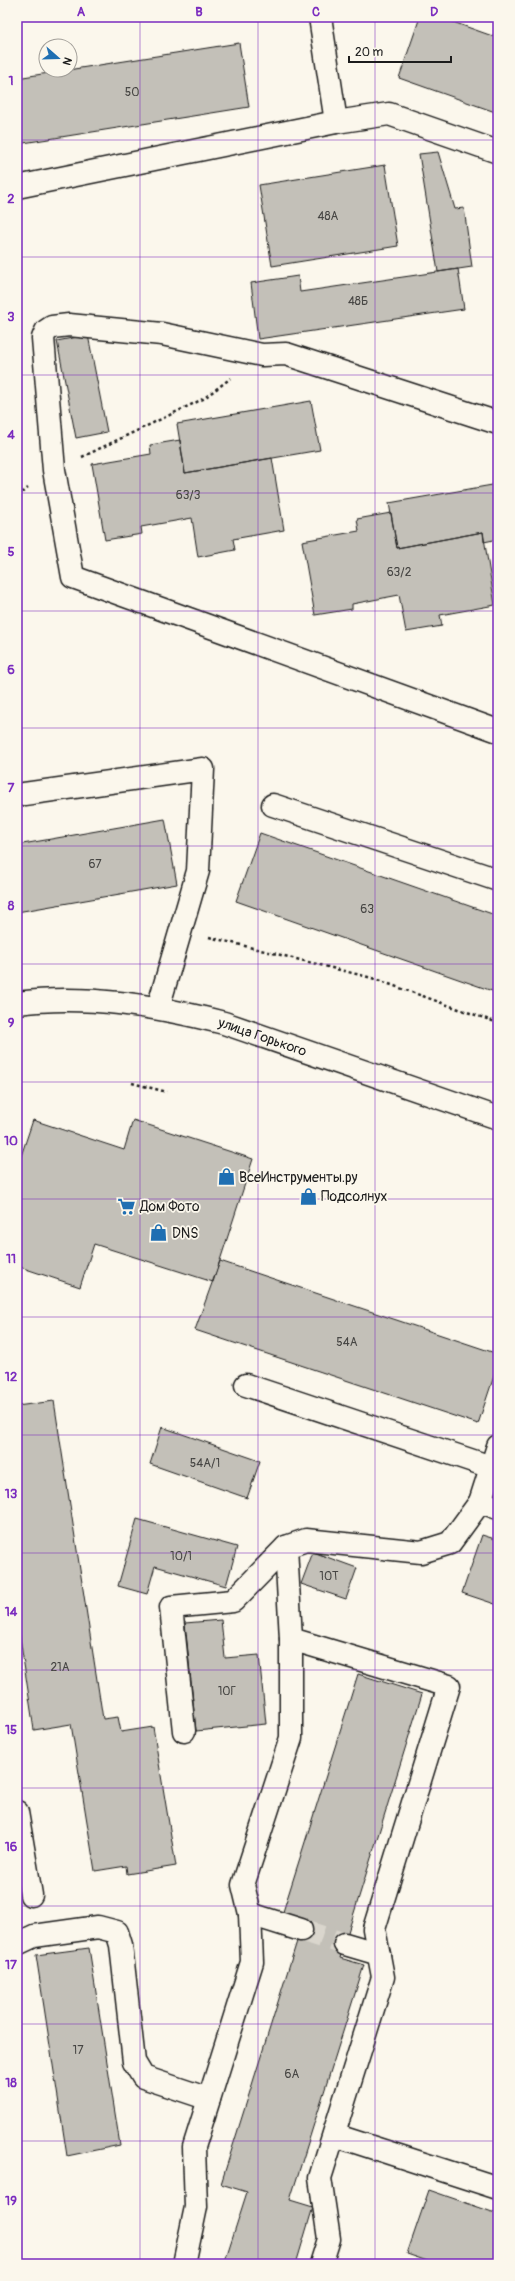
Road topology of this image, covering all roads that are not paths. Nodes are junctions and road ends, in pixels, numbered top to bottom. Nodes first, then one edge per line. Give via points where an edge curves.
1 (320, 17) edge
2 (336, 122) junction
3 (498, 152) edge
4 (17, 187) edge
5 (498, 424) edge
6 (498, 732) edge
7 (17, 795) edge
8 (273, 805) dead end
9 (498, 880) edge
10 (17, 1003) edge
11 (158, 1008) junction
12 (498, 1118) edge
13 (246, 1385) dead end
14 (498, 1446) edge
15 (491, 1467) junction
16 (489, 1505) edge
17 (286, 1547) junction
18 (291, 1639) junction
19 (184, 1731) dead end
20 (17, 1812) edge
21 (31, 1895) dead end
22 (250, 1914) junction
23 (301, 1930) tunnel mouth
24 (17, 1944) edge
25 (345, 1944) tunnel mouth
26 (379, 1954) junction
27 (209, 2099) junction
28 (334, 2135) junction
29 (498, 2188) edge
30 (184, 2264) edge
31 (320, 2264) edge

1 - 2 street
2 - 3 street via 389,114
2 - 4 street
5 - 6 street via 286,354 262,355 162,334 59,325 46,330 43,338 54,470 73,577
7 - 11 street via 203,769 198,871
8 - 9 street
10 - 11 street, улица Горького via 70,1000
11 - 12 street, улица Горького via 224,1023
13 - 15 street
14 - 15 street
15 - 16 street
16 - 17 street via 450,1542 420,1552 306,1540
17 - 18 street
17 - 19 street via 233,1600 171,1607
18 - 22 street via 291,1738 243,1885
18 - 26 street via 449,1686 374,1929
20 - 21 street
22 - 23 street
22 - 27 street via 252,1962
24 - 27 street via 34,1936 98,1927 117,1932 121,1945 134,2062 144,2077
25 - 26 street
26 - 28 street via 383,1977
27 - 30 street via 194,2147 196,2207
28 - 29 street
28 - 31 street via 320,2178 328,2239

